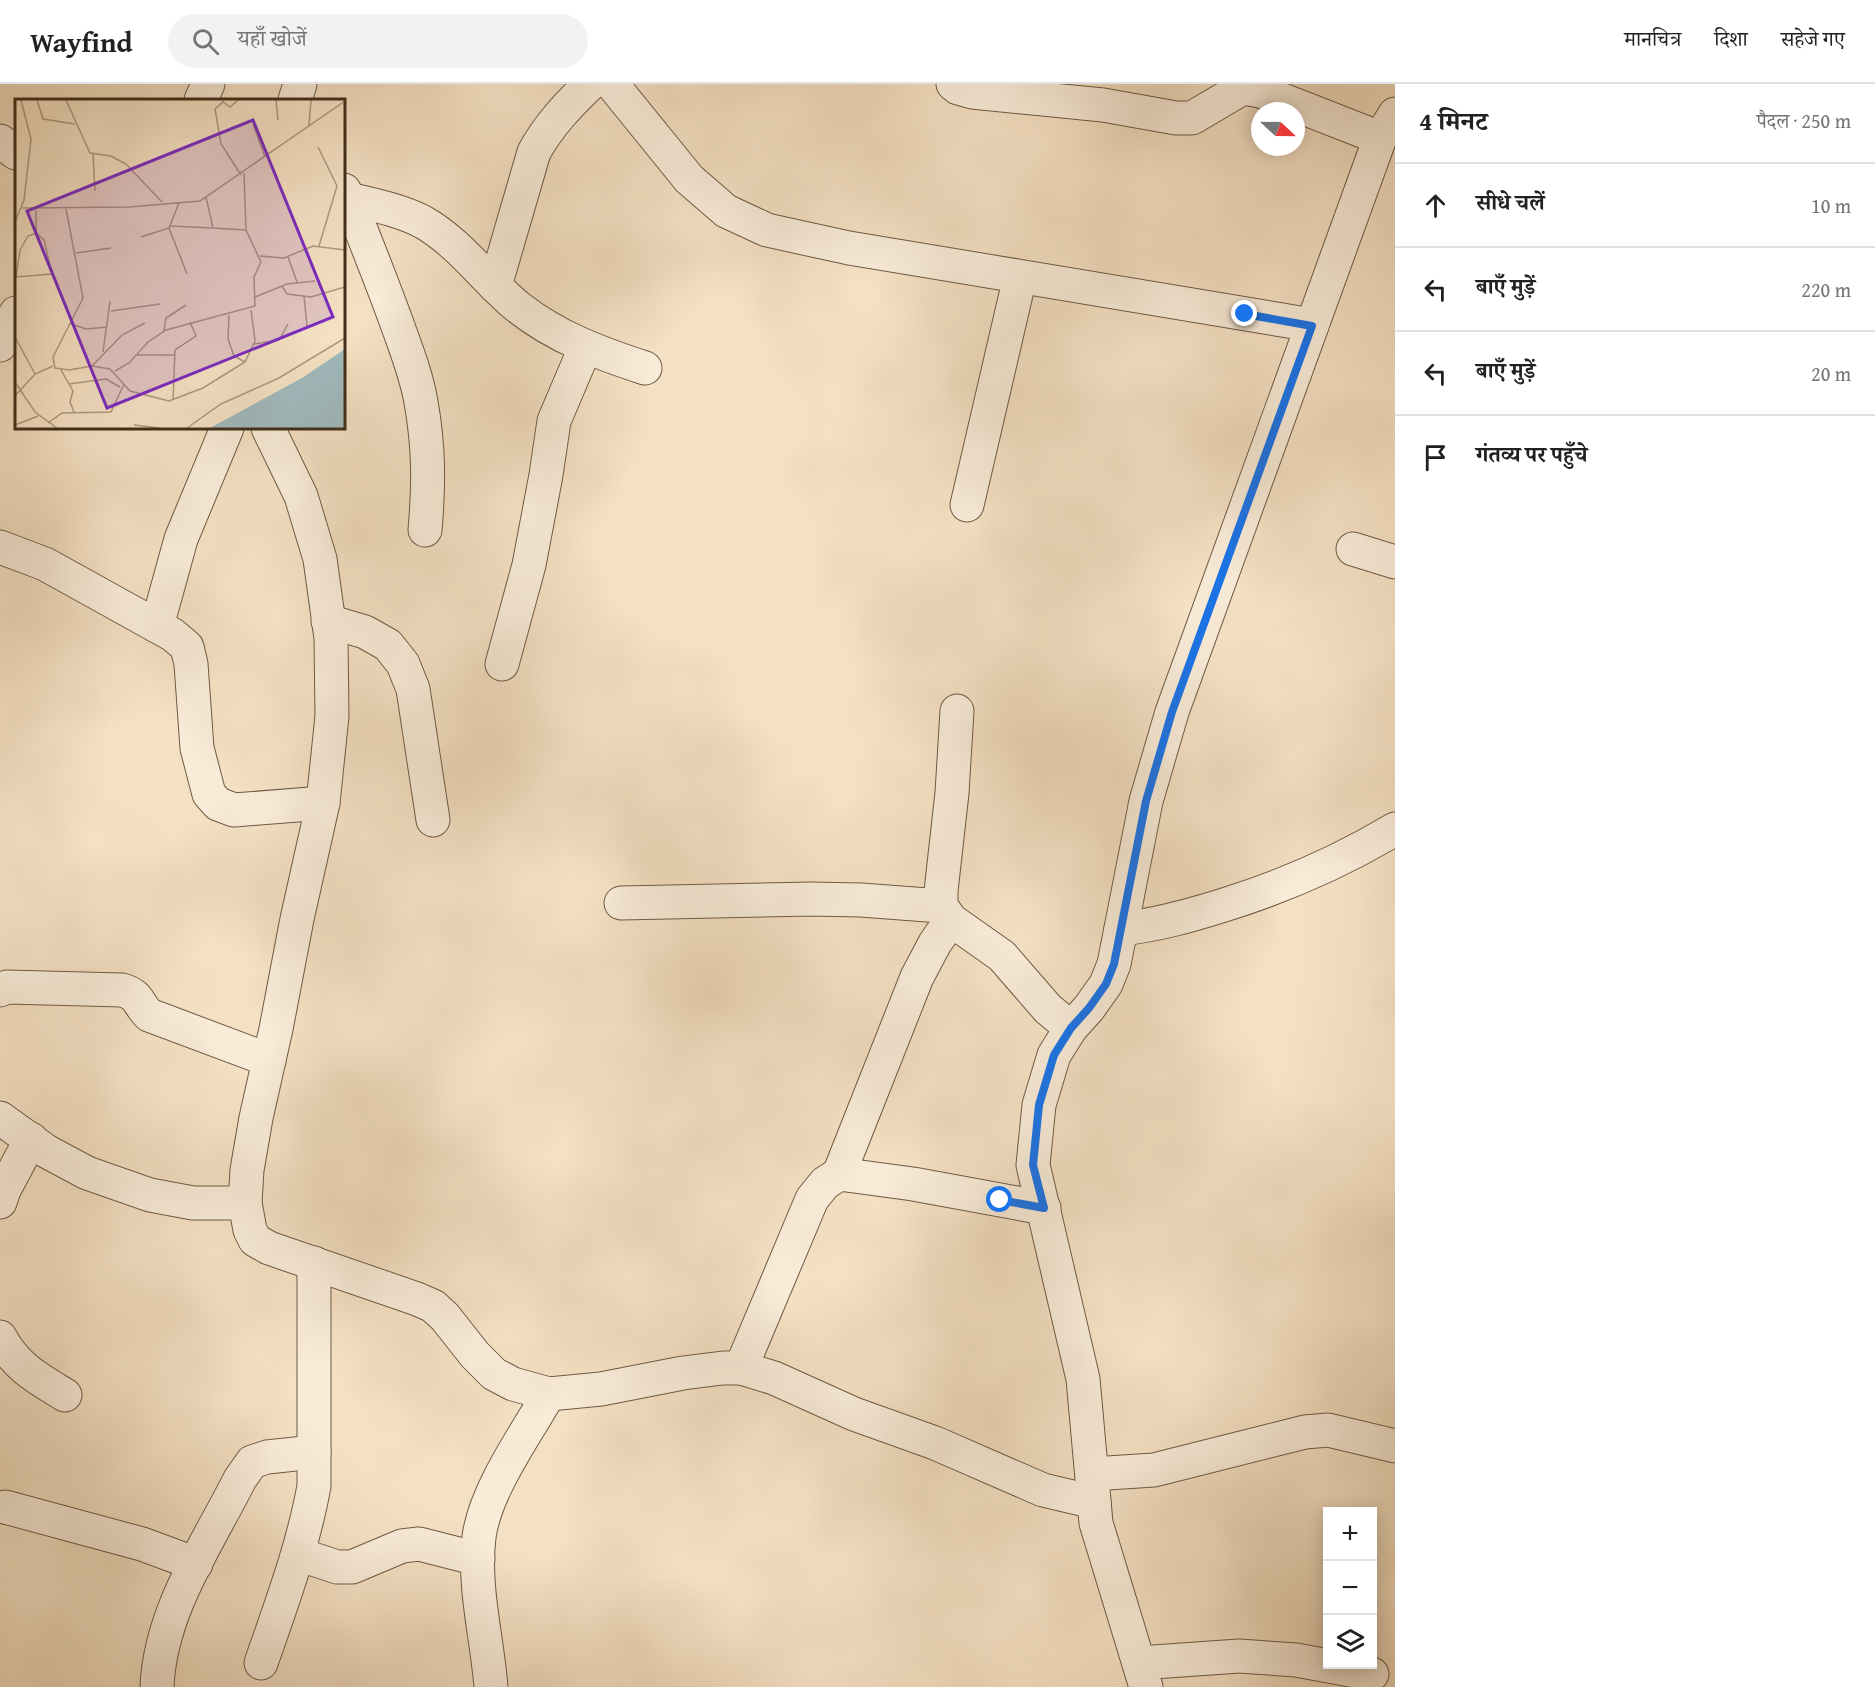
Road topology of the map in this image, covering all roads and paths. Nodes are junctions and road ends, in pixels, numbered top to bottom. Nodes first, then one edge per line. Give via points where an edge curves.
1 (208, 84) edge
2 (590, 84) edge
3 (612, 84) edge
4 (952, 84) edge
5 (1243, 86) edge
6 (201, 99) edge
7 (1388, 126) edge
8 (0, 141) edge
9 (15, 152) edge
10 (346, 195) edge
11 (1020, 277) junction
12 (495, 286) junction
13 (15, 315) edge
14 (1312, 326) junction
15 (0, 345) edge
16 (585, 348) junction
17 (645, 368) dead end
18 (226, 429) edge
19 (268, 429) edge
20 (967, 505) dead end
21 (425, 530) dead end
22 (0, 547) edge
23 (1353, 549) dead end
24 (1395, 562) edge
25 (328, 621) junction
26 (157, 626) junction
27 (502, 664) dead end
28 (957, 711) dead end
29 (323, 803) junction
30 (433, 820) dead end
31 (1395, 829) edge
32 (621, 903) dead end
33 (946, 913) junction
34 (1121, 929) junction
35 (0, 990) edge
36 (1071, 1028) junction
37 (269, 1060) junction
38 (0, 1118) edge
39 (31, 1139) junction
40 (839, 1174) junction
41 (0, 1203) edge
42 (245, 1203) junction
43 (1044, 1208) junction
44 (314, 1263) junction
45 (0, 1337) edge
46 (741, 1368) junction
47 (549, 1394) junction
48 (65, 1395) dead end
49 (1395, 1446) edge
50 (314, 1452) junction
51 (1093, 1488) junction
52 (5, 1507) dead end
53 (298, 1554) junction
54 (478, 1559) junction
55 (195, 1564) junction
56 (261, 1663) dead end
57 (1372, 1674) dead end
58 (1143, 1675) edge
59 (157, 1687) edge
60 (491, 1687) edge

1 - 6 street
2 - 12 street via 559,115 534,152
3 - 11 street via 689,179 726,211 766,230
4 - 5 street via 972,92 1103,105 1176,118 1192,118
5 - 7 street
7 - 14 street
8 - 9 street
10 - 12 street via 423,222
10 - 21 street via 384,286 421,400 429,484
11 - 14 street
11 - 20 street
12 - 16 street via 558,335
13 - 15 street
14 - 34 street via 1172,712 1146,801
16 - 17 street
16 - 27 street via 554,421 529,565
18 - 26 street via 181,539
19 - 25 street via 301,496 320,559
22 - 26 street via 45,564
23 - 24 street
25 - 29 street via 332,717
25 - 30 street via 365,632 388,645 403,664 413,689
26 - 29 street via 187,647 197,748 209,794 218,804 234,810
28 - 33 street via 941,891
29 - 37 street
31 - 34 street via 1275,889 1154,926
32 - 33 street via 861,900
33 - 36 street via 1002,956 1036,997
33 - 40 street
34 - 36 street via 1106,984
35 - 37 street via 122,990 139,999 149,1014
36 - 43 street via 1054,1055 1039,1105 1033,1165
37 - 42 street via 247,1170
38 - 39 street
39 - 41 street
39 - 42 street via 87,1173 150,1196 193,1203
40 - 43 street
40 - 46 street via 825,1182 812,1199
42 - 44 street via 255,1239 269,1248
43 - 51 street via 1083,1379
44 - 47 street via 433,1306 494,1374
44 - 50 street
45 - 48 street via 28,1372
46 - 47 street
46 - 51 street via 774,1378 1044,1490
47 - 54 street via 489,1500 479,1535
49 - 51 street via 1328,1430 1305,1432
50 - 53 street via 314,1486
50 - 55 street via 252,1462
51 - 58 street via 1096,1523
52 - 55 street via 142,1544
53 - 54 street via 337,1567 352,1567 402,1546 419,1544
53 - 56 street
54 - 60 street
55 - 59 street via 163,1640
57 - 58 street via 1296,1660 1239,1656

